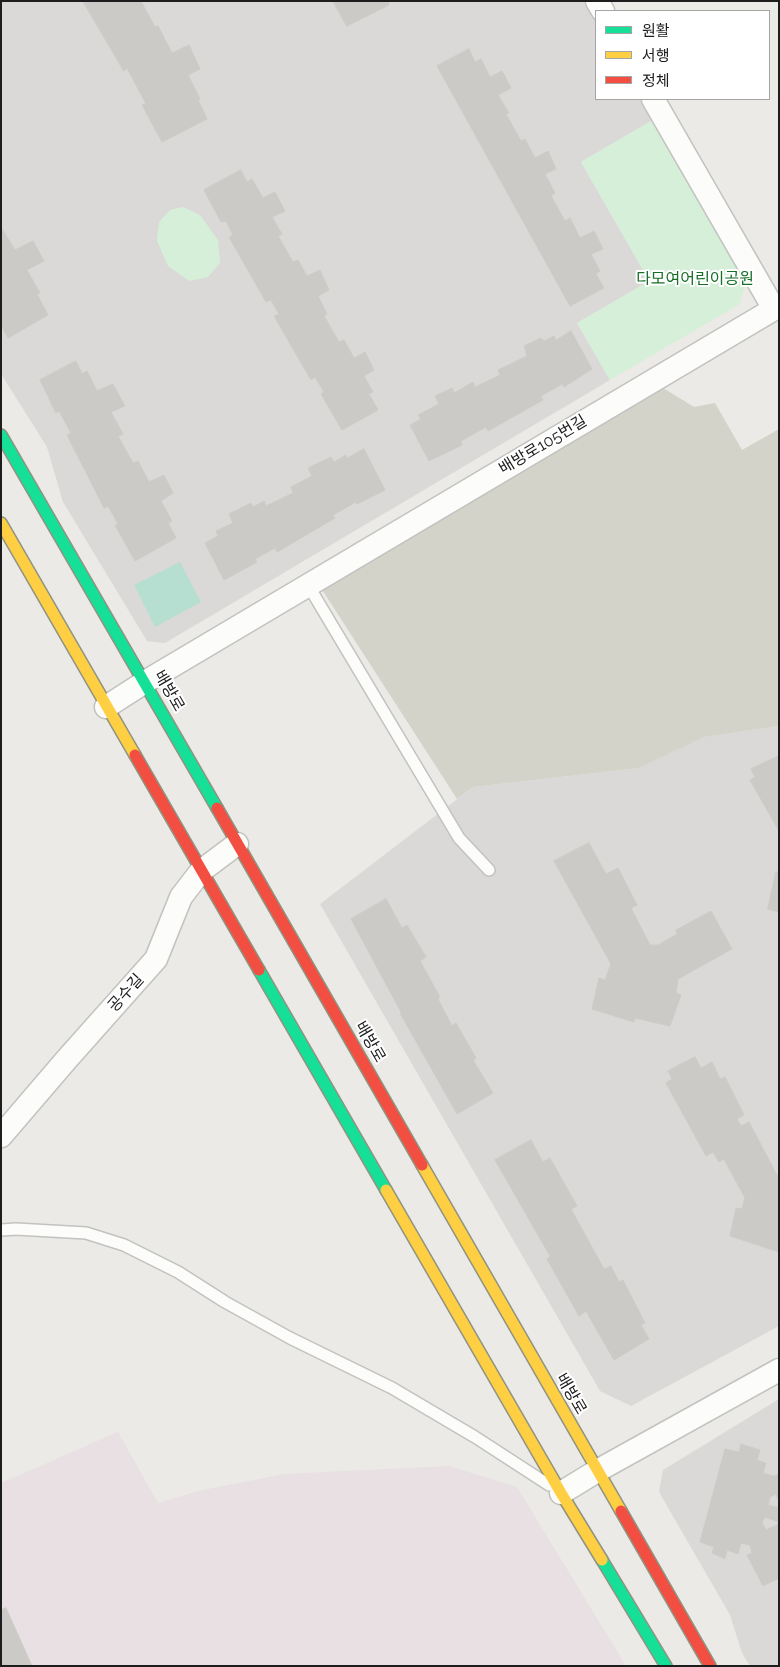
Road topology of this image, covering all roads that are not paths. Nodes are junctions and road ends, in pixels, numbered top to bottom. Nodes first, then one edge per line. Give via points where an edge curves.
1 (654, 100) edge
2 (1, 435) edge
3 (1, 523) edge
4 (308, 585) junction
5 (145, 682) junction
6 (106, 707) junction
7 (237, 844) junction
8 (489, 870) dead end
9 (201, 871) junction
10 (1, 1136) edge
11 (1, 1230) edge
12 (779, 1370) edge
13 (597, 1471) junction
14 (561, 1493) junction
15 (666, 1666) edge
16 (710, 1666) edge

1 - 4 street, 배방로105번길 via 774,309
2 - 5 street, 배방로
3 - 6 street
4 - 5 street, 배방로105번길
4 - 8 lane via 459,838
5 - 6 street, 배방로105번길
5 - 7 street, 배방로
6 - 9 street
7 - 9 street, 공수길
7 - 13 street, 배방로
9 - 10 street, 공수길 via 181,897 156,959
9 - 14 street
11 - 14 lane via 86,1233 124,1245 178,1272 290,1338 392,1388
12 - 13 street
13 - 14 street
13 - 16 street, 배방로
14 - 15 street

